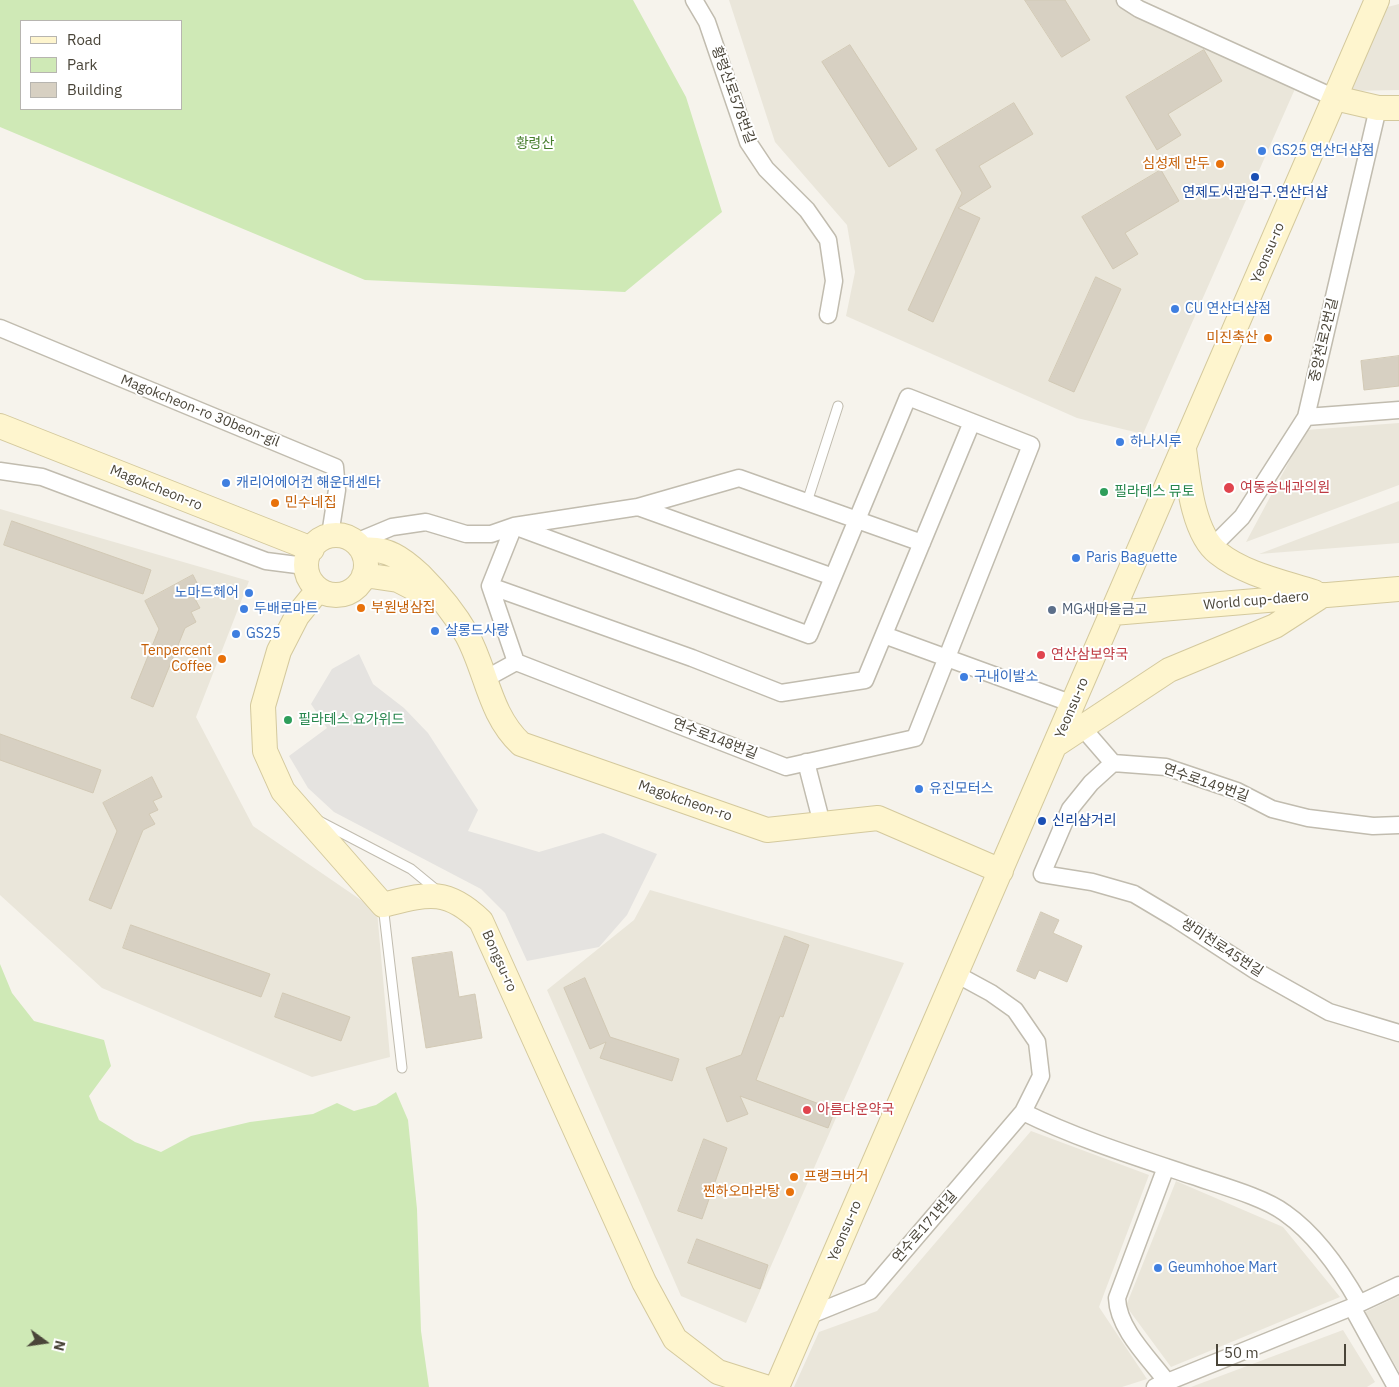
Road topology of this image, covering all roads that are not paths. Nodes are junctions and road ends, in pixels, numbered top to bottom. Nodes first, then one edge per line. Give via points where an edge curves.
1 (694, 0) edge
2 (1125, 0) edge
3 (1377, 0) edge
4 (1336, 98) junction
5 (1389, 108) edge
6 (828, 315) dead end
7 (0, 328) edge
8 (838, 406) dead end
9 (1399, 410) edge
10 (1306, 417) junction
11 (972, 422) junction
12 (0, 426) edge
13 (1184, 449) junction
14 (0, 471) edge
15 (807, 502) junction
16 (638, 507) junction
17 (857, 520) junction
18 (514, 526) junction
19 (922, 543) junction
20 (359, 546) junction
21 (1213, 546) junction
22 (316, 550) junction
23 (364, 575) junction
24 (833, 578) junction
25 (490, 586) junction
26 (1399, 589) edge
27 (318, 590) junction
28 (1323, 595) junction
29 (447, 606) junction
30 (1112, 613) junction
31 (884, 635) junction
32 (947, 658) junction
33 (516, 662) junction
34 (485, 679) junction
35 (1073, 704) junction
36 (1081, 726) junction
37 (1056, 745) junction
38 (806, 762) junction
39 (1113, 763) junction
40 (303, 814) junction
41 (822, 824) junction
42 (1399, 825) edge
43 (1001, 871) junction
44 (443, 895) junction
45 (384, 904) junction
46 (956, 974) junction
47 (1399, 1032) edge
48 (402, 1068) dead end
49 (1023, 1112) junction
50 (1166, 1167) junction
51 (1399, 1285) edge
52 (1356, 1305) junction
53 (808, 1316) junction
54 (1161, 1385) edge
55 (765, 1387) edge
56 (778, 1387) edge
57 (1397, 1387) edge

1 - 6 street, 황령산로578번길 via 708,22 748,142 766,170 807,210 828,240 834,281
2 - 4 street
3 - 4 street, Yeonsu-ro
4 - 5 street
4 - 13 street, Yeonsu-ro
5 - 10 street, 중앙천로2번길
7 - 22 street, Magokcheon-ro 30beon-gil via 336,467 337,490
8 - 15 lane
9 - 10 street
10 - 21 street, 중앙천로2번길 via 1242,517
11 - 17 street, 연수로148번길 via 908,397
11 - 19 street
11 - 32 street, 연수로148번길 via 1031,445
12 - 22 street, Magokcheon-ro
13 - 21 street via 1190,495 1201,529
13 - 30 street, Yeonsu-ro
14 - 22 street via 42,477 266,560
15 - 16 street via 739,478
15 - 17 street
16 - 18 street
16 - 24 street
17 - 19 street
17 - 24 street, 연수로148번길
18 - 20 street via 491,534 466,534 426,522 392,527
18 - 24 street, 연수로148번길 via 809,635
18 - 25 street
19 - 31 street
20 - 22 street, Magokcheon-ro via 344,536
20 - 23 street via 366,563
20 - 29 street, Magokcheon-ro via 392,554 406,562 436,590
21 - 28 street via 1217,552 1242,566
22 - 27 street via 309,580
23 - 27 street via 357,587 345,594 331,596
23 - 29 street, Magokcheon-ro via 398,580
25 - 31 street via 781,693 865,680
25 - 33 street
26 - 28 street, World cup-daero
27 - 40 street via 297,616 279,651 263,706 265,751 283,791
28 - 30 street, World cup-daero
28 - 36 street via 1274,626 1169,670
29 - 34 street, Magokcheon-ro via 467,636
30 - 35 street, Yeonsu-ro
31 - 32 street
32 - 35 street
32 - 38 street, 연수로148번길 via 915,738
33 - 34 street
33 - 38 street, 연수로148번길 via 786,767
34 - 41 street, Magokcheon-ro via 500,720 510,733 528,746 767,830
35 - 37 street, Yeonsu-ro
36 - 37 street
36 - 39 street
37 - 43 street, Yeonsu-ro
38 - 41 street
39 - 42 street, 연수로149번길 via 1166,767 1237,791 1272,808 1308,818 1373,826
39 - 47 street, 쌍미천로45번길 via 1091,782 1070,810 1042,874 1092,882 1134,894 1256,971 1329,1012
40 - 44 lane via 410,869
40 - 45 street
41 - 43 street, Magokcheon-ro via 878,818
43 - 46 street, Yeonsu-ro
44 - 45 street via 418,896
44 - 55 street, Bongsu-ro via 481,921 644,1282 675,1339 718,1372
45 - 48 lane
46 - 49 street, 연수로171번길 via 1015,1010 1037,1042 1041,1076
46 - 53 street, Yeonsu-ro
49 - 50 street via 1056,1128
49 - 53 street, 연수로171번길 via 870,1291
50 - 52 street via 1241,1192 1284,1212 1348,1282
50 - 54 street via 1117,1298 1117,1311
51 - 52 street
52 - 54 street
52 - 57 street
53 - 56 street, Yeonsu-ro

